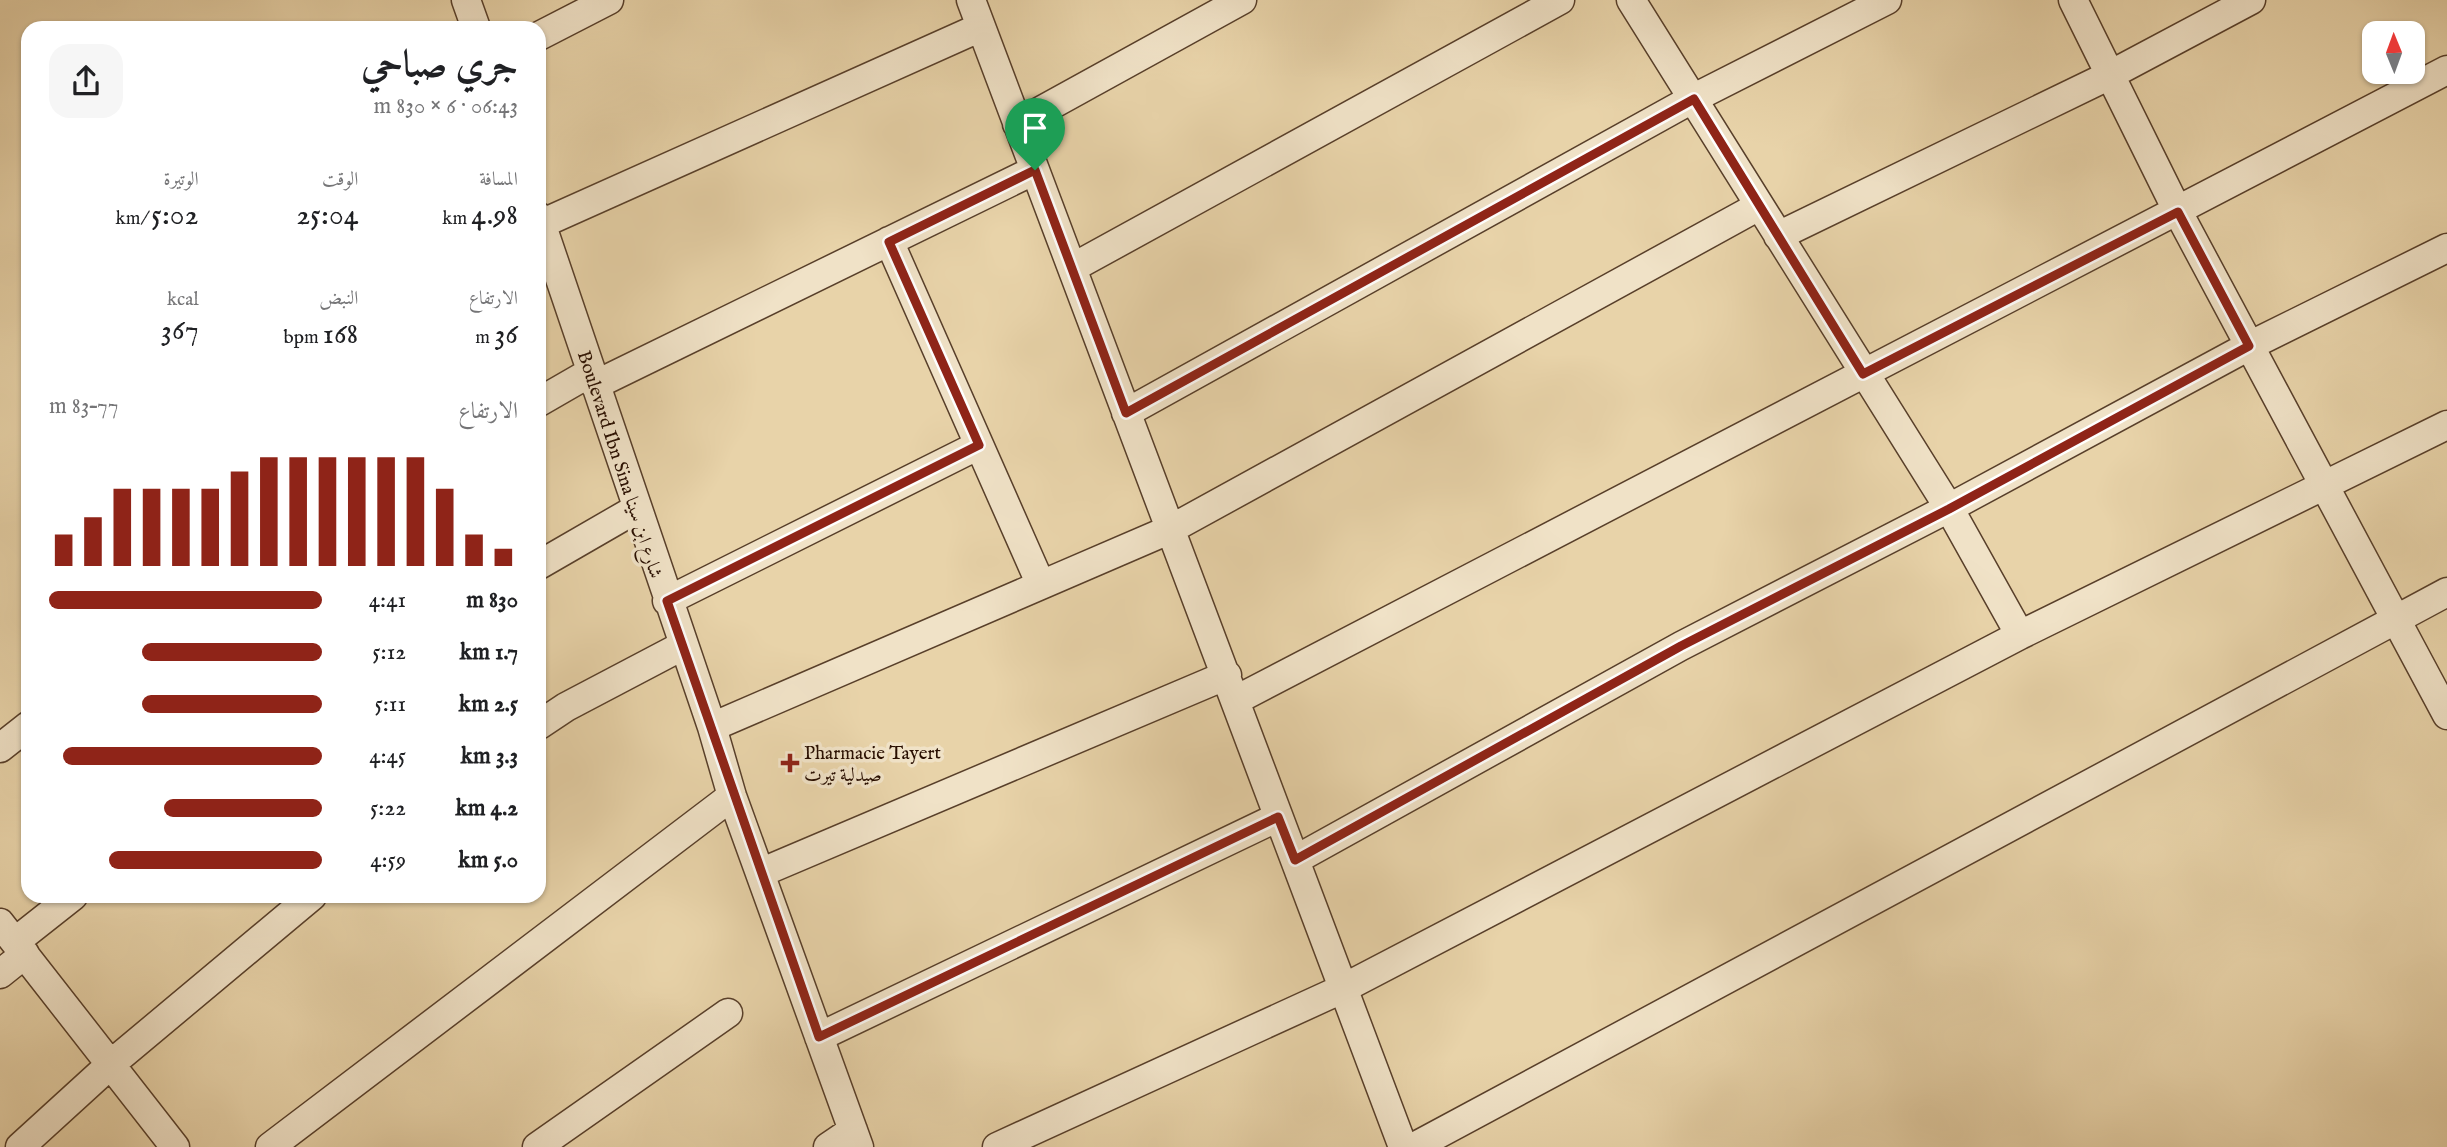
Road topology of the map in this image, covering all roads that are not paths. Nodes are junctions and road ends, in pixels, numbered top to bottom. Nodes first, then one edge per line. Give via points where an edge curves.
1 (466, 0) edge
2 (609, 0) edge
3 (971, 0) edge
4 (1242, 0) edge
5 (1560, 0) edge
6 (1631, 0) edge
7 (1887, 0) edge
8 (2073, 0) edge
9 (2251, 0) edge
10 (474, 21) edge
11 (981, 27) junction
12 (546, 32) edge
13 (2447, 70) edge
14 (2108, 76) junction
15 (1694, 99) junction
16 (1017, 124) junction
17 (1035, 170) junction
18 (1759, 205) junction
19 (2178, 212) junction
20 (546, 217) edge
21 (1778, 236) junction
22 (546, 238) edge
23 (889, 242) junction
24 (2447, 248) edge
25 (1072, 268) junction
26 (2249, 346) junction
27 (1863, 374) junction
28 (593, 379) junction
29 (546, 399) edge
30 (1126, 413) junction
31 (2447, 425) edge
32 (979, 445) junction
33 (2325, 487) junction
34 (636, 509) junction
35 (1949, 509) junction
36 (1171, 529) junction
37 (546, 561) edge
38 (1041, 586) junction
39 (2447, 592) edge
40 (667, 601) junction
41 (2395, 619) junction
42 (2020, 635) junction
43 (682, 646) junction
44 (1232, 687) junction
45 (2447, 715) edge
46 (546, 720) edge
47 (712, 727) junction
48 (21, 732) edge
49 (0, 748) edge
50 (732, 796) junction
51 (1278, 817) junction
52 (1295, 860) junction
53 (760, 873) junction
54 (63, 903) edge
55 (304, 903) edge
56 (14, 939) edge
57 (0, 974) edge
58 (1342, 989) junction
59 (728, 1013) dead end
60 (819, 1037) junction
61 (111, 1064) junction
62 (856, 1139) edge
63 (20, 1147) edge
64 (175, 1147) edge
65 (270, 1147) edge
66 (537, 1147) edge
67 (828, 1147) edge
68 (997, 1147) edge
69 (1403, 1147) edge
70 (1414, 1147) edge

1 - 10 street
2 - 12 street
3 - 11 street
4 - 16 street
5 - 25 street
6 - 15 street
7 - 15 street
8 - 14 street
9 - 14 street
11 - 16 street
11 - 20 street
13 - 19 street
14 - 19 street
14 - 21 street
15 - 18 street
15 - 30 street
16 - 17 street
17 - 23 street
17 - 25 street
18 - 21 street
18 - 36 street
19 - 26 street
19 - 27 street
21 - 27 street
22 - 28 street, Boulevard Ibn Sina شارع ابن سينا
23 - 28 street
23 - 32 street
24 - 26 street
25 - 30 street
26 - 33 street
26 - 35 street
27 - 35 street
27 - 44 street
28 - 29 street
28 - 34 street, Boulevard Ibn Sina شارع ابن سينا
30 - 36 street
31 - 33 street
32 - 38 street
32 - 40 street
33 - 41 street
33 - 42 street
34 - 37 street
34 - 40 street, Boulevard Ibn Sina شارع ابن سينا
35 - 42 street
35 - 52 street via 1681,646
36 - 38 street
36 - 44 street
38 - 47 street
39 - 41 street
40 - 43 street, Boulevard Ibn Sina شارع ابن سينا
41 - 45 street
41 - 70 street
42 - 58 street
43 - 46 street
43 - 47 street, Boulevard Ibn Sina شارع ابن سينا
44 - 51 street
44 - 53 street
47 - 50 street, Boulevard Ibn Sina شارع ابن سينا
48 - 49 street
50 - 53 street, Boulevard Ibn Sina شارع ابن سينا
50 - 65 street
51 - 52 street
51 - 60 street
52 - 58 street
53 - 60 street, Boulevard Ibn Sina شارع ابن سينا
54 - 56 street
55 - 61 street
56 - 57 street
56 - 61 street
58 - 68 street
58 - 69 street
59 - 66 street
60 - 62 street, Boulevard Ibn Sina شارع ابن سينا
61 - 63 street
61 - 64 street
62 - 67 street

